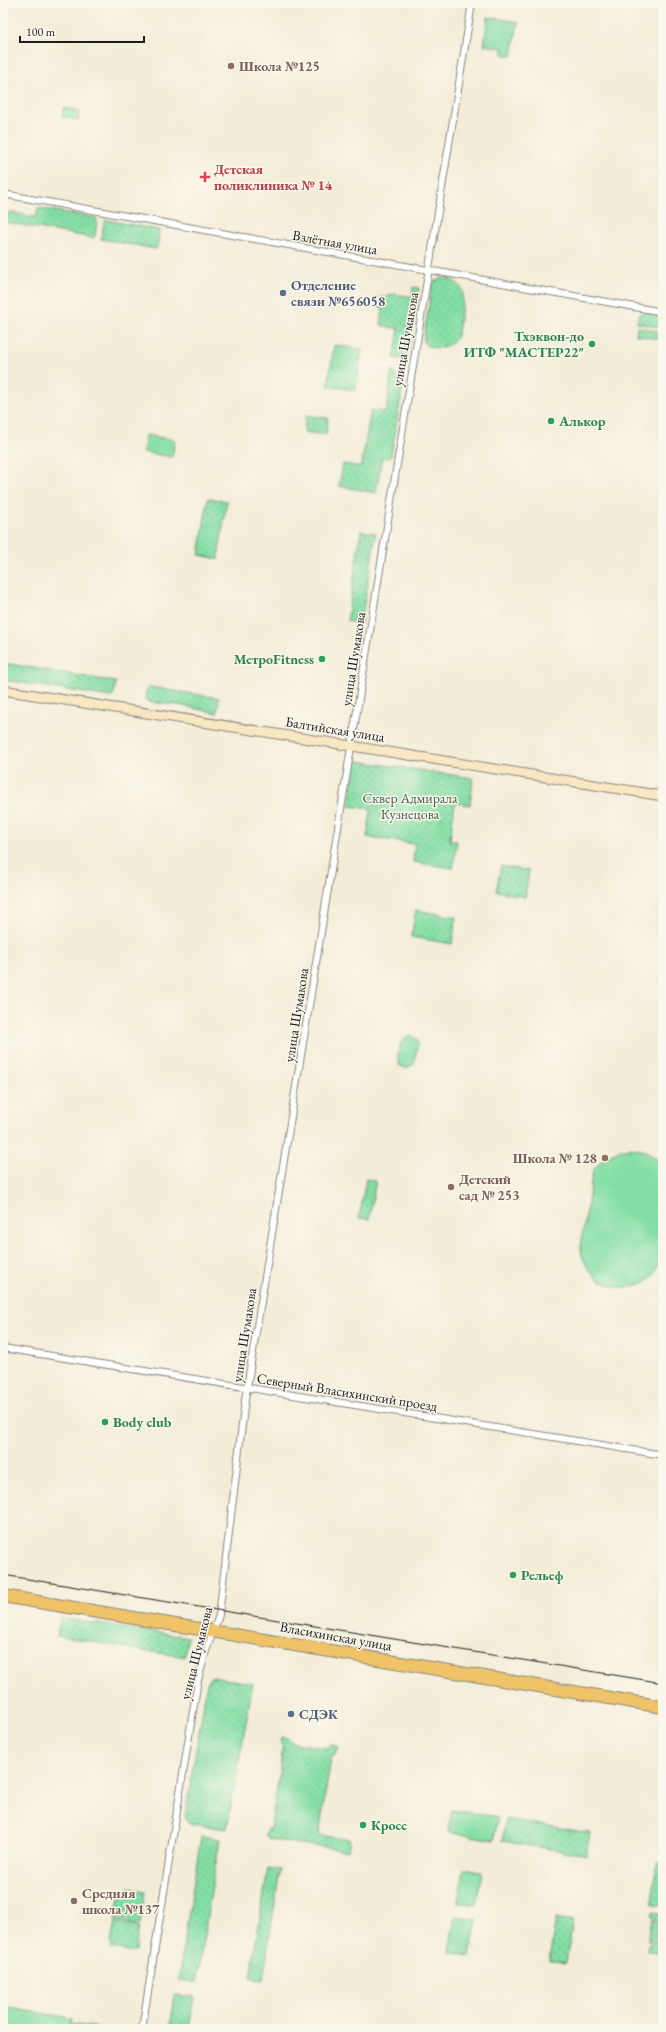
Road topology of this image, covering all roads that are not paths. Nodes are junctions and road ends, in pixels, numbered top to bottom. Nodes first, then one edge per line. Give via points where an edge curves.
1 (472, 3) edge
2 (3, 194) edge
3 (429, 271) junction
4 (663, 312) edge
5 (3, 690) edge
6 (352, 746) junction
7 (663, 796) edge
8 (3, 1348) edge
9 (248, 1389) junction
10 (663, 1455) edge
11 (3, 1596) edge
12 (213, 1631) junction
13 (663, 1707) edge
14 (142, 2029) edge

1 - 3 street, улица Шумакова
2 - 3 street, Взлётная улица
3 - 4 street, Взлётная улица
3 - 6 street, улица Шумакова
5 - 6 main road, Балтийская улица
6 - 7 main road, Балтийская улица
6 - 9 street, улица Шумакова
8 - 9 street, Северный Власихинский проезд
9 - 10 street, Северный Власихинский проезд
9 - 12 street, улица Шумакова via 239,1441 219,1615
11 - 12 highway, Власихинская улица
12 - 13 highway, Власихинская улица
12 - 14 street, улица Шумакова via 198,1680

